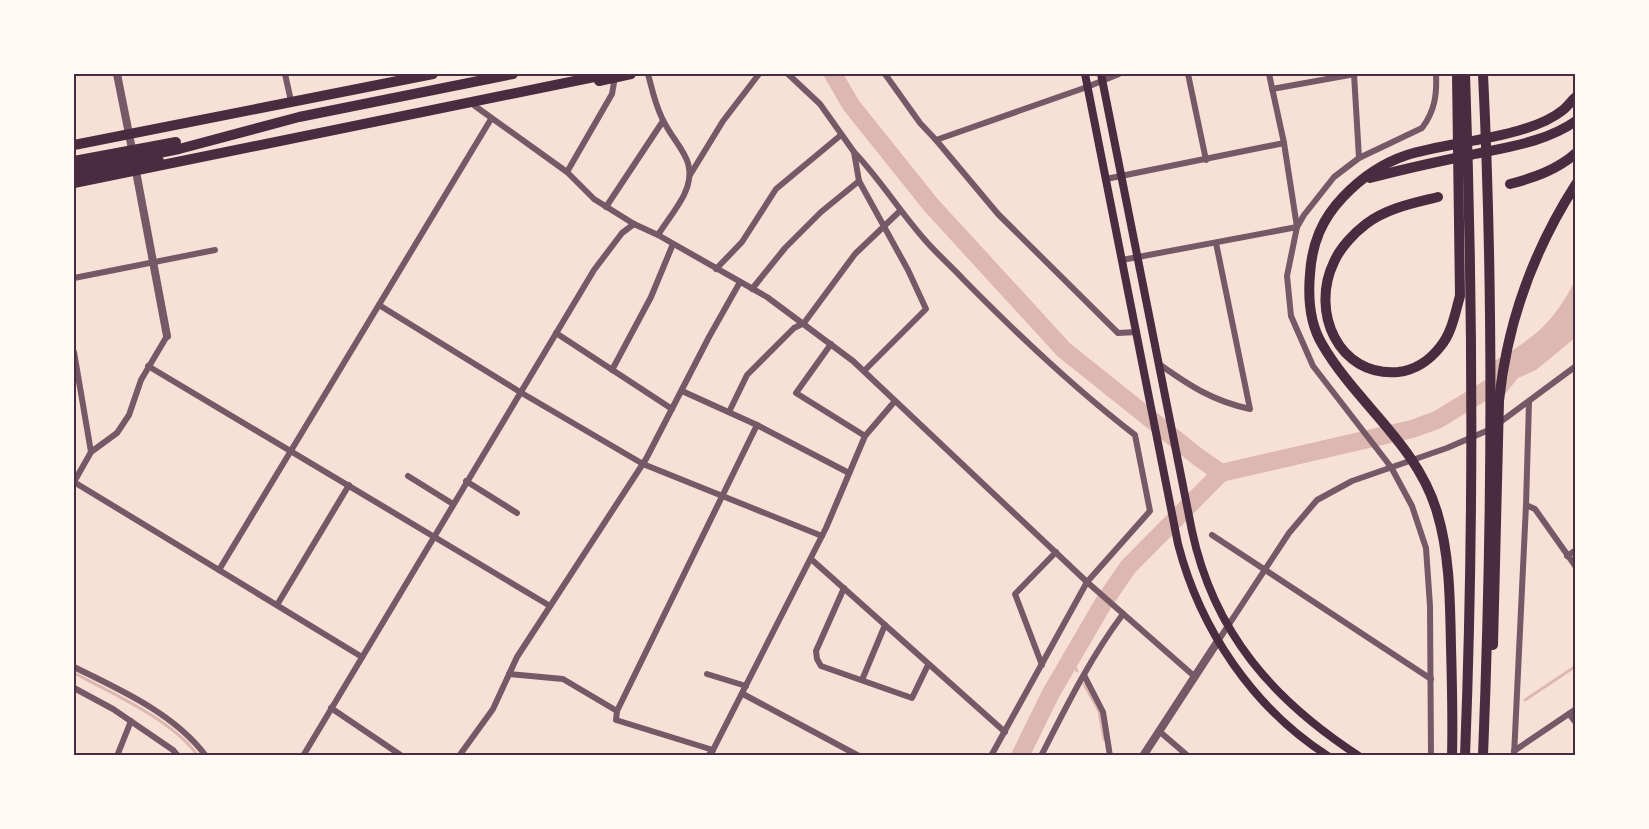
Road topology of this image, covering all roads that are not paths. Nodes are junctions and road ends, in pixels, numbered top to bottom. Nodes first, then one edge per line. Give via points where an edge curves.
1 (117, 74) edge
2 (285, 74) edge
3 (433, 74) edge
4 (513, 74) edge
5 (631, 74) edge
6 (648, 74) edge
7 (759, 74) edge
8 (788, 74) edge
9 (885, 74) edge
10 (1085, 74) edge
11 (1119, 74) edge
12 (1188, 74) edge
13 (1269, 74) edge
14 (1354, 74) edge
15 (1436, 74) edge
16 (1456, 74) edge
17 (1465, 74) edge
18 (1483, 74) edge
19 (612, 75) edge
20 (1102, 77) edge
21 (391, 78) edge
22 (1088, 87) junction
23 (1272, 89) junction
24 (1575, 97) edge
25 (291, 101) junction
26 (475, 106) junction
27 (1462, 118) junction
28 (491, 119) junction
29 (663, 121) junction
30 (1575, 121) edge
31 (250, 129) junction
32 (129, 134) junction
33 (842, 135) junction
34 (936, 140) junction
35 (1284, 143) junction
36 (74, 145) edge
37 (854, 152) junction
38 (1575, 153) edge
39 (1359, 158) junction
40 (1206, 160) junction
41 (74, 161) edge
42 (134, 165) junction
43 (74, 170) edge
44 (567, 172) junction
45 (1464, 173) junction
46 (690, 175) junction
47 (1122, 176) junction
48 (74, 178) edge
49 (1106, 179) junction
50 (1361, 180) junction
51 (859, 181) junction
52 (74, 183) edge
53 (1510, 184) dead end
54 (1575, 184) edge
55 (1438, 197) dead end
56 (606, 207) junction
57 (900, 211) junction
58 (634, 224) junction
59 (883, 227) junction
60 (1297, 227) junction
61 (658, 235) junction
62 (1216, 243) junction
63 (673, 244) junction
64 (215, 250) dead end
65 (1138, 256) junction
66 (1122, 260) junction
67 (153, 262) junction
68 (716, 269) junction
69 (74, 278) edge
70 (740, 282) junction
71 (752, 289) junction
72 (379, 305) junction
73 (804, 324) junction
74 (1137, 332) junction
75 (556, 333) junction
76 (167, 336) joint
77 (831, 344) junction
78 (74, 352) edge
79 (1158, 364) junction
80 (148, 366) junction
81 (1575, 366) edge
82 (612, 370) junction
83 (864, 371) junction
84 (682, 391) junction
85 (520, 392) junction
86 (895, 401) junction
87 (1529, 402) junction
88 (672, 409) junction
89 (729, 412) junction
90 (757, 425) junction
91 (1494, 432) junction
92 (865, 436) junction
93 (292, 450) junction
94 (91, 452) junction
95 (644, 464) junction
96 (1391, 467) junction
97 (849, 473) junction
98 (408, 476) dead end
99 (466, 481) junction
100 (74, 482) edge
101 (349, 485) junction
102 (722, 496) junction
103 (453, 504) junction
104 (1526, 505) junction
105 (517, 513) dead end
106 (1212, 535) dead end
107 (434, 536) junction
108 (822, 536) junction
109 (1575, 550) edge
110 (1056, 552) junction
111 (1567, 556) junction
112 (811, 559) junction
113 (1575, 567) edge
114 (219, 570) junction
115 (1265, 570) junction
116 (1090, 584) junction
117 (844, 588) junction
118 (277, 605) junction
119 (550, 606) junction
120 (1121, 612) junction
121 (885, 625) junction
122 (1227, 628) junction
123 (1218, 641) junction
124 (362, 657) junction
125 (928, 665) junction
126 (1042, 665) junction
127 (74, 667) edge
128 (509, 674) junction
129 (707, 674) dead end
130 (1084, 675) junction
131 (1194, 676) junction
132 (1431, 679) junction
133 (862, 680) junction
134 (746, 686) junction
135 (74, 688) edge
136 (742, 694) junction
137 (331, 708) junction
138 (1575, 709) edge
139 (617, 711) junction
140 (1569, 714) junction
141 (131, 721) junction
142 (1575, 723) edge
143 (1159, 731) junction
144 (1005, 732) junction
145 (710, 753) edge
146 (1514, 754) edge
147 (117, 756) edge
148 (178, 756) edge
149 (206, 756) edge
150 (303, 756) edge
151 (402, 756) edge
152 (459, 756) edge
153 (859, 756) edge
154 (991, 756) edge
155 (1041, 756) edge
156 (1110, 756) edge
157 (1143, 756) edge
158 (1188, 756) edge
159 (1328, 756) edge
160 (1359, 756) edge
161 (1431, 756) edge
162 (1452, 756) edge
163 (1465, 756) edge
164 (1483, 756) edge
165 (1490, 756) edge

1 - 32 street
2 - 25 street
3 - 21 highway
4 - 31 highway
5 - 19 highway
6 - 29 street
7 - 46 street via 723,121
8 - 33 street via 820,104
9 - 34 street
10 - 22 main road
11 - 20 street
12 - 40 street
13 - 23 street
14 - 23 street
14 - 39 street
15 - 39 street via 1434,106 1422,128
16 - 27 highway
17 - 27 highway
18 - 91 highway
19 - 26 highway
19 - 44 street via 612,94
19 - 52 highway
20 - 22 street
20 - 47 main road
21 - 25 highway
22 - 34 street
22 - 49 main road
23 - 35 street
24 - 50 highway via 1562,111 1540,123 1405,155
25 - 32 highway
26 - 28 street
26 - 42 highway
27 - 45 highway
28 - 44 street
28 - 72 street
29 - 46 street via 687,156
29 - 56 street
30 - 50 highway via 1558,133 1537,140
31 - 41 highway
31 - 43 highway via 179,149
32 - 36 highway
32 - 42 street
33 - 37 street
33 - 68 street via 776,189 742,242
34 - 74 street via 998,214 1118,333
35 - 40 street
35 - 60 street
37 - 51 street
37 - 57 street
38 - 53 highway via 1536,178
39 - 60 street via 1334,177
40 - 47 street
42 - 48 highway
42 - 67 street
44 - 56 street
45 - 55 highway via 1460,296 1442,346 1427,361 1408,371 1387,373 1365,367 1347,355 1332,334 1325,311 1326,286 1334,262 1365,224 1385,213
45 - 163 highway via 1471,342
46 - 61 street via 684,195
47 - 49 street
47 - 65 main road
49 - 66 main road
50 - 162 highway via 1331,211 1318,232 1309,290 1314,323 1322,343 1420,470 1437,509 1448,565 1451,608
51 - 59 street
51 - 71 street via 785,248
54 - 91 highway via 1537,254 1517,308
56 - 58 street
57 - 59 street
57 - 116 street via 1005,322 1135,435 1150,511
58 - 61 street
58 - 75 street via 622,233 594,270
59 - 73 street via 855,254
59 - 83 street via 926,309
60 - 62 street
60 - 96 street via 1287,276 1291,316 1313,366
61 - 63 street
62 - 65 street
62 - 79 street via 1250,409 1225,403
63 - 68 street
63 - 82 street via 651,297
64 - 67 street
65 - 66 street
65 - 79 main road
66 - 74 main road
67 - 69 street
67 - 76 street
68 - 70 street
70 - 71 street
70 - 84 street
71 - 73 street
72 - 85 street
72 - 93 street
73 - 77 street
73 - 89 street via 794,328 747,375
74 - 123 main road via 1178,544 1195,597
75 - 82 street
75 - 85 street
76 - 80 street
77 - 83 street
77 - 92 street via 796,393
78 - 94 street
79 - 122 main road via 1197,554
80 - 93 street
80 - 94 street via 129,415 117,433
81 - 87 street
82 - 88 street
83 - 86 street
84 - 88 street
84 - 89 street
85 - 95 street
85 - 99 street
86 - 92 street
86 - 110 street
87 - 96 street via 1481,433
87 - 104 street
88 - 95 street
89 - 90 street
90 - 97 street
90 - 102 street
91 - 164 highway
91 - 165 highway
92 - 97 street
93 - 101 street
93 - 114 street
94 - 100 street
95 - 102 street
95 - 119 street
96 - 115 street via 1352,481 1317,500
96 - 132 street via 1412,506 1426,548
97 - 108 street
98 - 103 street
99 - 103 street
99 - 105 street
100 - 114 street
101 - 107 street
101 - 118 street
102 - 108 street
102 - 139 street
103 - 107 street
104 - 111 street via 1536,509
104 - 146 street
106 - 115 street
107 - 119 street
107 - 124 street
108 - 112 street
109 - 111 street
110 - 116 street
110 - 126 street via 1014,594
111 - 113 street
112 - 117 street
112 - 134 street
114 - 118 street
115 - 122 street
115 - 132 street
116 - 120 street
116 - 126 street
117 - 121 street
117 - 133 street via 816,651 817,659 821,666
118 - 124 street
119 - 128 street
120 - 130 street
120 - 131 street
121 - 125 street
121 - 133 street
122 - 123 street
122 - 160 main road via 1288,702
123 - 131 street
123 - 159 main road via 1274,712
124 - 137 street
125 - 133 street via 912,698
125 - 144 street
126 - 144 street
127 - 149 street via 137,699 194,740
128 - 139 street via 563,679
128 - 152 street via 493,709
129 - 134 street
130 - 155 street
130 - 156 street via 1103,712
131 - 143 street
132 - 161 street
134 - 136 street
135 - 141 street
136 - 145 street
136 - 153 street
137 - 150 street
137 - 151 street
138 - 140 street
139 - 145 street via 616,720
140 - 142 street
140 - 146 street
141 - 147 street
141 - 148 street
143 - 157 street
143 - 158 street
144 - 154 street

